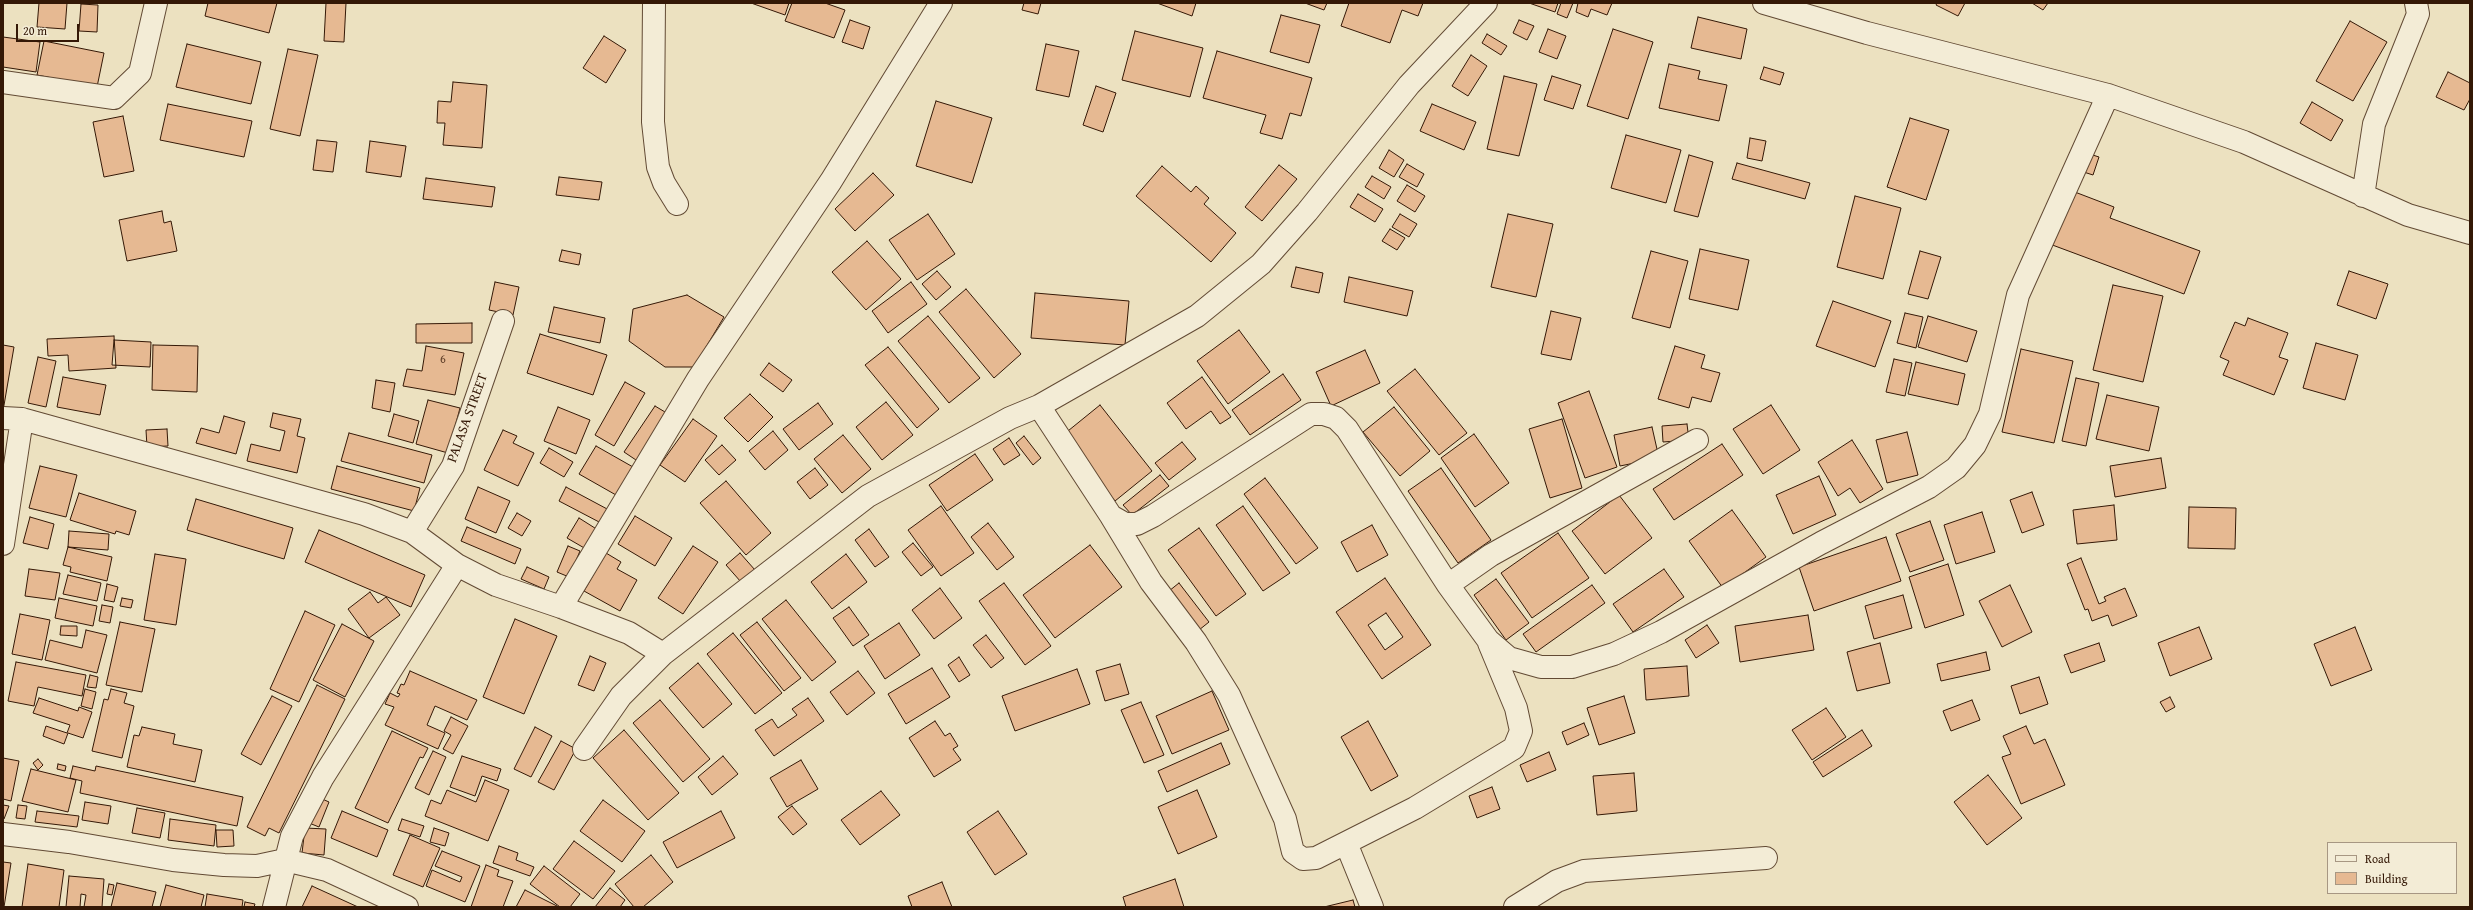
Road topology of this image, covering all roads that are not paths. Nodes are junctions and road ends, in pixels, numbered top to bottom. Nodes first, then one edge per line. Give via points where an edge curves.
1 (156, 3) edge
2 (654, 3) edge
3 (940, 3) edge
4 (1486, 3) edge
5 (1764, 3) edge
6 (2416, 3) edge
7 (3, 82) edge
8 (2108, 95) junction
9 (2364, 196) junction
10 (678, 204) dead end
11 (2470, 233) edge
12 (503, 321) dead end
13 (1039, 406) junction
14 (12, 419) edge
15 (1697, 440) dead end
16 (1111, 516) junction
17 (412, 532) junction
18 (3, 544) edge
19 (457, 565) junction
20 (1448, 585) junction
21 (562, 607) junction
22 (1488, 640) junction
23 (663, 654) junction
24 (584, 749) dead end
25 (3, 834) edge
26 (1346, 843) junction
27 (1766, 858) dead end
28 (284, 860) junction
29 (274, 907) edge
30 (407, 907) edge
31 (1372, 907) edge
32 (1515, 907) edge

1 - 7 street via 140,73 114,98
2 - 10 street via 653,122 657,160 664,183
3 - 21 street via 831,181 698,379
4 - 13 street via 1409,85 1262,264 1197,316
5 - 8 street via 1867,33
6 - 9 street via 2418,14 2374,124
8 - 9 street via 2244,142
8 - 22 street via 2018,295 1990,414 1975,445 1956,468 1929,487 1821,543 1661,632 1614,654 1572,667 1541,667 1509,658
9 - 11 street via 2408,215
12 - 17 street, PALASA STREET via 453,466
13 - 16 street
13 - 23 street via 1010,418 868,496
14 - 17 street via 364,514
14 - 18 street
15 - 20 street via 1491,555
16 - 20 street via 1125,524 1137,524 1311,414 1324,414 1336,418 1347,429
16 - 26 street via 1151,582 1196,642 1229,694 1285,819 1293,852 1303,859 1316,858
17 - 19 street
19 - 21 street via 496,585
19 - 28 street via 324,777 292,836
20 - 22 street
21 - 23 street via 629,633
22 - 26 street via 1516,708 1521,731 1514,748 1416,808
23 - 24 street via 620,696
25 - 28 street via 69,842 173,860 224,865 257,866
26 - 31 street
27 - 32 street via 1584,871 1557,880
28 - 29 street
28 - 30 street via 327,870

